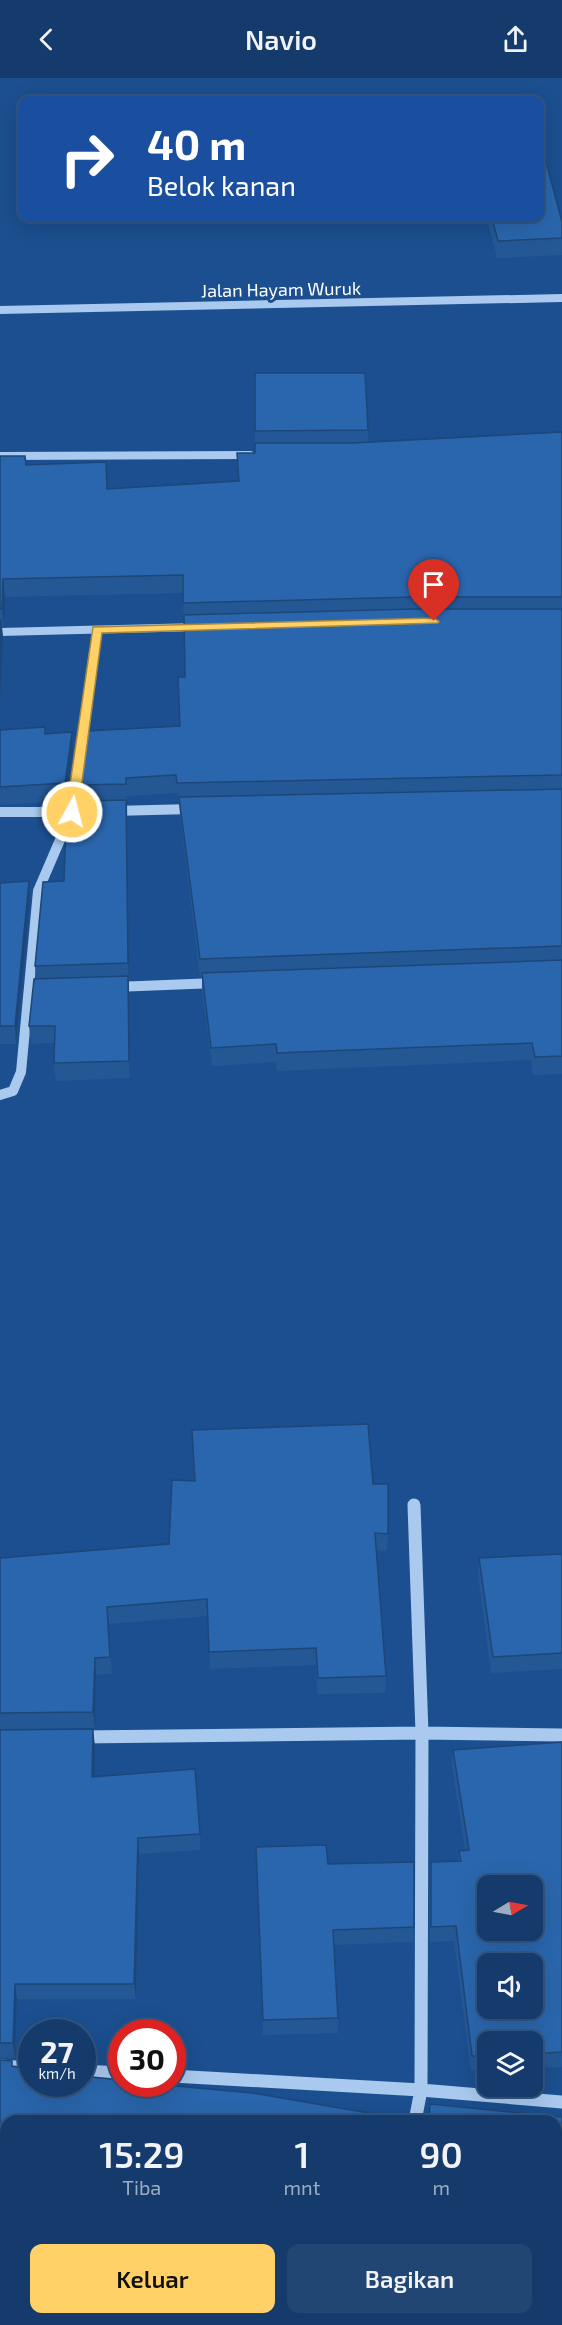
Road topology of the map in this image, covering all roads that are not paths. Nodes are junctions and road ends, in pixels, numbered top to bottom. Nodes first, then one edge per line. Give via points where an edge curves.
1 (562, 298) edge
2 (0, 310) edge
3 (259, 455) edge
4 (0, 456) edge
5 (213, 627) edge
6 (97, 630) junction
7 (0, 632) edge
8 (204, 809) edge
9 (0, 812) edge
10 (72, 812) junction
11 (230, 983) edge
12 (99, 987) edge
13 (39, 989) edge
14 (28, 990) junction
15 (0, 1095) edge
16 (414, 1505) dead end
17 (422, 1733) junction
18 (562, 1735) edge
19 (70, 1737) edge
20 (0, 2066) edge
21 (18, 2067) edge
22 (186, 2077) edge
23 (421, 2090) junction
24 (562, 2102) edge
25 (416, 2115) edge

1 - 2 street, Jalan Hayam Wuruk
3 - 4 street
5 - 6 street
6 - 7 street
6 - 10 street
8 - 10 street
9 - 10 street
10 - 14 street via 33,891
11 - 12 street
13 - 14 street
14 - 15 street via 21,1072 13,1091
16 - 17 street
17 - 18 street
17 - 19 street
17 - 23 street
20 - 21 street
22 - 23 street
23 - 24 street
23 - 25 street

